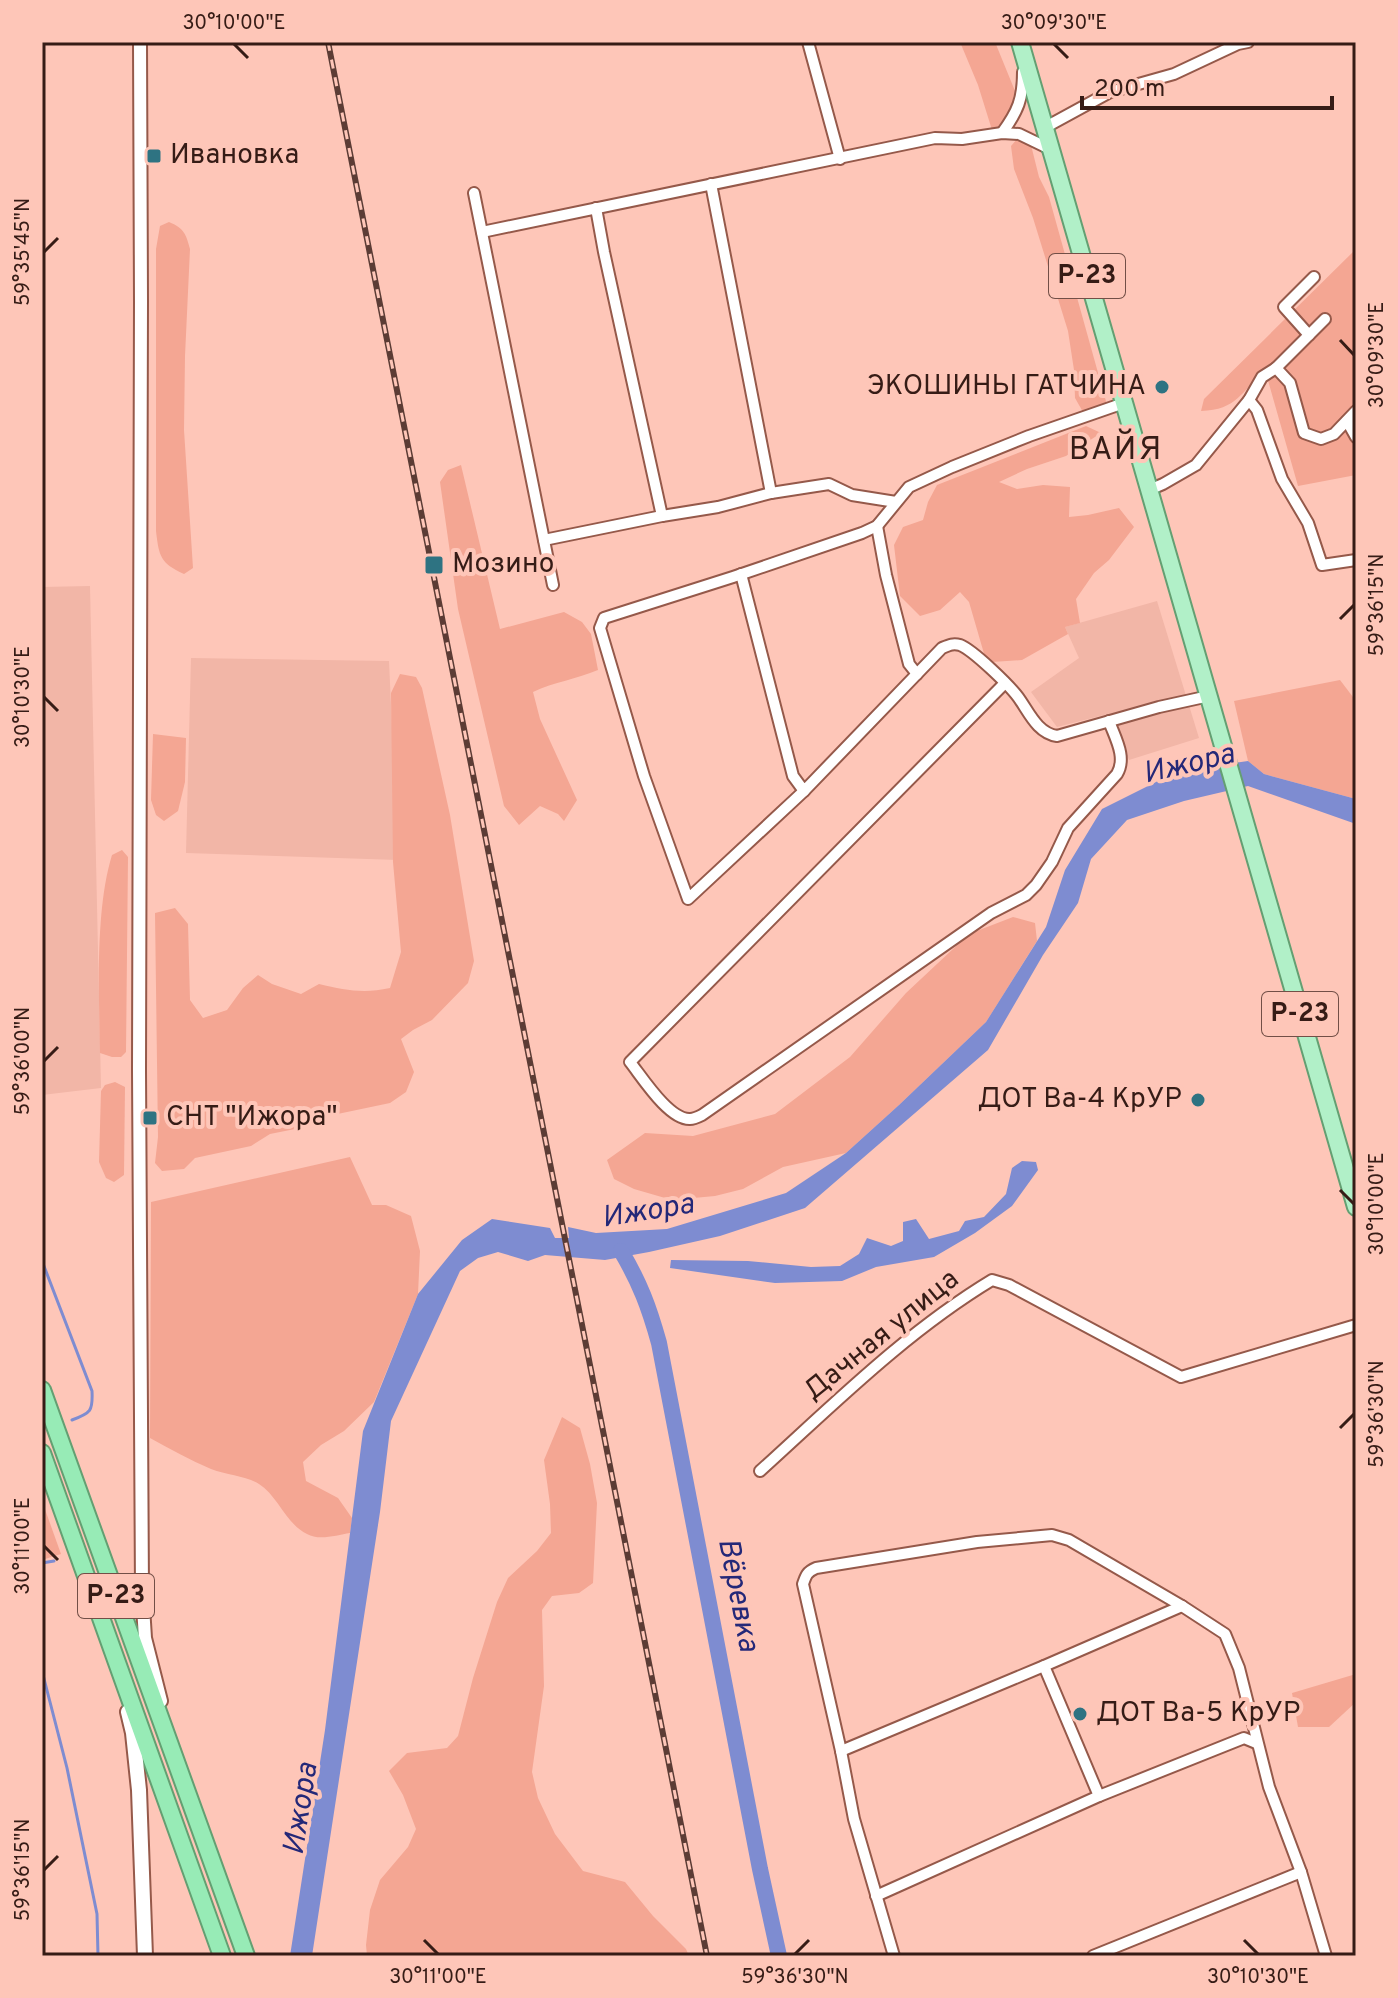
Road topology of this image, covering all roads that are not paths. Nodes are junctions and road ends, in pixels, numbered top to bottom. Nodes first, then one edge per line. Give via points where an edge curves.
1 (140, 42) edge
2 (808, 42) edge
3 (1248, 42) edge
4 (1020, 47) edge
5 (1044, 128) junction
6 (1002, 133) junction
7 (1050, 149) junction
8 (840, 159) junction
9 (711, 184) junction
10 (474, 193) dead end
11 (596, 208) junction
12 (482, 232) junction
13 (1314, 277) dead end
14 (1325, 319) dead end
15 (1309, 335) junction
16 (1276, 368) junction
17 (1249, 400) junction
18 (1124, 403) junction
19 (1356, 411) edge
20 (1347, 421) junction
21 (1356, 437) edge
22 (1149, 490) junction
23 (771, 493) junction
24 (896, 502) junction
25 (662, 516) junction
26 (877, 526) junction
27 (544, 540) junction
28 (1356, 560) edge
29 (741, 574) junction
30 (553, 585) dead end
31 (917, 674) junction
32 (1005, 683) junction
33 (1209, 696) junction
34 (1109, 721) junction
35 (804, 791) junction
36 (1356, 1207) edge
37 (1356, 1325) edge
38 (42, 1390) edge
39 (42, 1453) edge
40 (760, 1471) dead end
41 (1182, 1606) junction
42 (108, 1638) junction
43 (1044, 1666) junction
44 (1256, 1743) junction
45 (841, 1751) junction
46 (176, 1763) junction
47 (1099, 1796) junction
48 (1301, 1872) junction
49 (876, 1896) junction
50 (145, 1956) edge
51 (222, 1956) edge
52 (246, 1956) edge
53 (894, 1956) edge
54 (1093, 1956) edge
55 (1326, 1956) edge

1 - 46 street via 142,1591 145,1638
2 - 8 street
3 - 5 street via 1174,74 1110,92
4 - 5 main road, Р-23
4 - 6 street via 1020,103
5 - 7 main road, Р-23
6 - 7 street via 1019,134
6 - 8 street via 935,138
7 - 18 main road, Р-23
8 - 9 street
9 - 11 street
9 - 23 street
10 - 12 street
11 - 12 street
11 - 25 street
12 - 27 street
13 - 15 street via 1284,307
14 - 15 street
15 - 16 street
16 - 17 street via 1262,377
16 - 20 street via 1290,383 1304,433 1321,439
17 - 22 street via 1196,465
17 - 28 street via 1282,479 1308,523 1322,565
18 - 22 main road, Р-23
18 - 24 street via 952,467 909,487
19 - 20 street
20 - 21 street
22 - 33 main road, Р-23
23 - 24 street via 829,484 852,495
23 - 25 street
24 - 26 street
25 - 27 street
26 - 29 street
26 - 31 street via 909,664
27 - 30 street
29 - 35 street via 793,776
29 - 35 street via 604,618 600,628 688,899
31 - 32 street via 952,644 963,646
31 - 35 street
32 - 34 street via 1047,734 1057,736
32 - 34 street via 630,1062 670,1111 680,1118 702,1115 991,913 1026,895 1052,862 1068,828 1122,765
33 - 34 street
33 - 36 main road, Р-23
37 - 40 street, Дачная улица via 1181,1377 992,1280 940,1314
38 - 46 highway, Р-23
39 - 42 highway, Р-23
41 - 43 street
41 - 44 street via 1225,1634 1239,1668
41 - 45 street via 1052,1535 816,1568 803,1584
42 - 50 main road via 133,1733
42 - 51 highway, Р-23
43 - 45 street
43 - 47 street
44 - 47 street via 1244,1738
44 - 48 street
45 - 49 street
46 - 52 highway, Р-23
47 - 49 street
48 - 54 street
48 - 55 street
49 - 53 street

